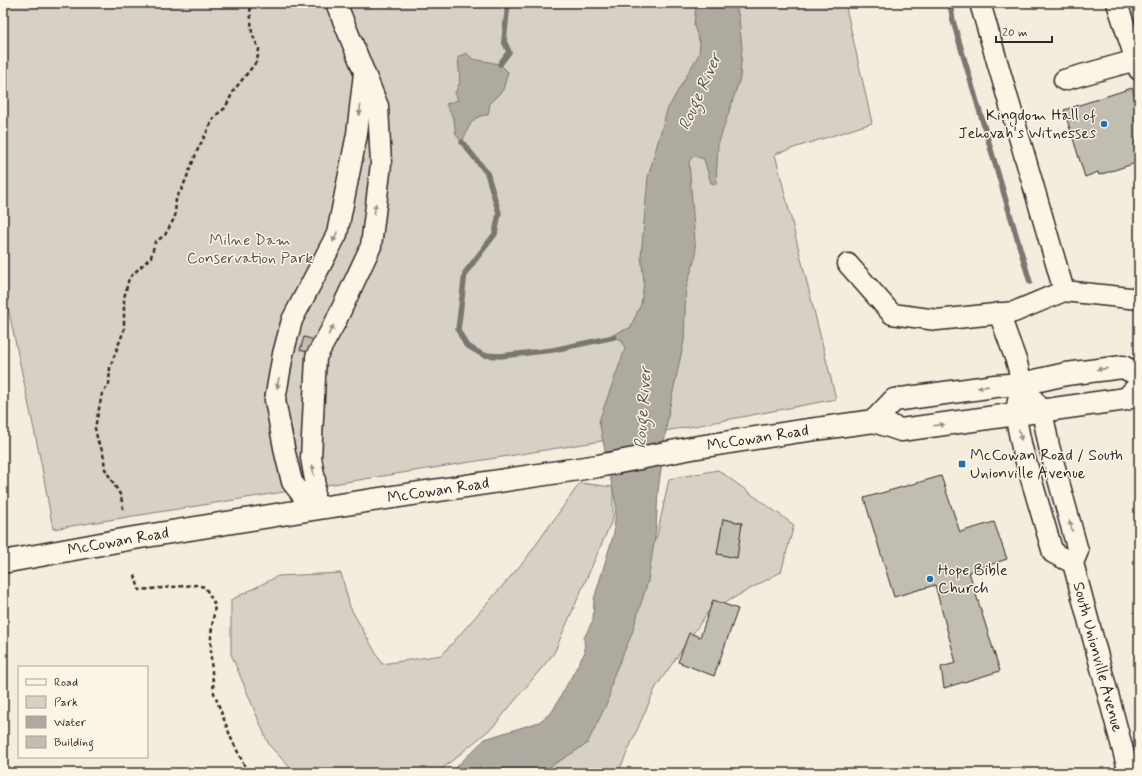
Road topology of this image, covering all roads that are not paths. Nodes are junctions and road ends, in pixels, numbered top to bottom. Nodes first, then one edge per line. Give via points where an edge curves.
1 (336, 3) edge
2 (980, 3) edge
3 (1117, 3) edge
4 (1137, 65) edge
5 (364, 71) junction
6 (1064, 80) dead end
7 (848, 264) dead end
8 (1064, 291) junction
9 (1139, 299) edge
10 (999, 313) junction
11 (282, 354) junction
12 (316, 357) junction
13 (1139, 375) edge
14 (1022, 384) junction
15 (1139, 386) edge
16 (1042, 411) junction
17 (1015, 414) junction
18 (874, 421) junction
19 (313, 509) junction
20 (3, 562) edge
21 (1073, 563) junction
22 (1129, 773) edge

1 - 5 street
2 - 8 street
3 - 4 street
4 - 6 street
5 -> 11 street via 357,134 337,234 292,320
12 -> 5 street via 335,323 370,246 381,164 378,106
7 - 10 street via 892,314 937,320
8 - 9 street
8 - 10 street via 1014,312
10 - 14 street
11 - 12 street
11 -> 19 street via 276,400 285,453 292,482
19 -> 12 street via 315,480 311,458
13 -> 14 main road via 1123,366 1066,374
14 - 16 street, South Unionville Avenue
14 - 17 street, South Unionville Avenue
14 -> 18 main road via 894,400
15 - 16 main road, McCowan Road via 1126,399
16 - 17 main road, McCowan Road
21 -> 16 street, South Unionville Avenue via 1078,551
18 -> 17 main road, McCowan Road via 901,430
17 -> 21 street, South Unionville Avenue via 1022,448 1053,553
18 - 19 main road, McCowan Road
19 - 20 main road, McCowan Road
21 - 22 street, South Unionville Avenue

